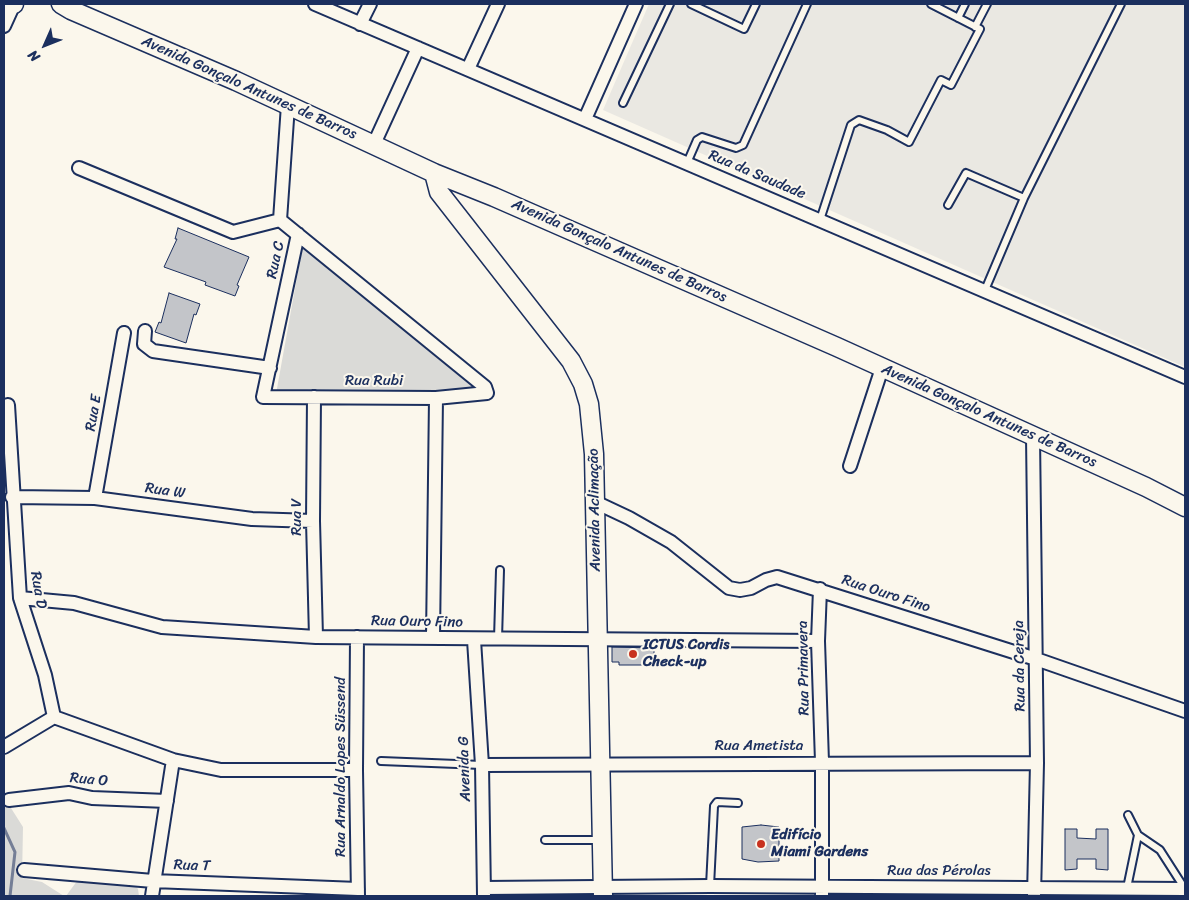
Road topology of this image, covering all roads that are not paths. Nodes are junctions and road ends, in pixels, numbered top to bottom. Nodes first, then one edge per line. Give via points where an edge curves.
1 (4, 4) edge
2 (14, 4) edge
3 (44, 4) edge
4 (315, 4) edge
5 (370, 4) edge
6 (498, 4) edge
7 (636, 4) edge
8 (670, 4) edge
9 (690, 4) edge
10 (756, 4) edge
11 (807, 4) edge
12 (931, 4) edge
13 (965, 4) edge
14 (987, 4) edge
15 (1121, 4) edge
16 (66, 7) edge
17 (958, 18) junction
18 (360, 24) junction
19 (4, 26) edge
20 (975, 27) junction
21 (418, 48) junction
22 (468, 69) junction
23 (623, 103) dead end
24 (288, 105) junction
25 (585, 119) junction
26 (374, 144) junction
27 (687, 162) junction
28 (78, 168) dead end
29 (434, 173) junction
30 (1024, 198) junction
31 (948, 205) dead end
32 (280, 220) junction
33 (820, 220) junction
34 (298, 234) junction
35 (985, 290) junction
36 (145, 331) dead end
37 (124, 333) dead end
38 (270, 368) junction
39 (882, 368) junction
40 (1185, 377) edge
41 (314, 396) junction
42 (263, 398) joint
43 (436, 398) junction
44 (8, 405) dead end
45 (1033, 436) junction
46 (850, 466) dead end
47 (1185, 496) edge
48 (12, 497) junction
49 (1166, 497) junction
50 (95, 498) junction
51 (595, 502) junction
52 (1185, 508) edge
53 (313, 521) junction
54 (500, 570) dead end
55 (820, 589) junction
56 (20, 598) junction
57 (316, 637) junction
58 (357, 637) junction
59 (433, 638) junction
60 (474, 640) junction
61 (498, 640) junction
62 (597, 640) junction
63 (818, 641) junction
64 (1036, 659) junction
65 (1185, 711) edge
66 (54, 717) junction
67 (4, 747) edge
68 (173, 760) junction
69 (381, 761) dead end
70 (822, 762) junction
71 (1037, 763) junction
72 (482, 764) junction
73 (601, 764) junction
74 (356, 770) junction
75 (9, 800) dead end
76 (167, 801) junction
77 (738, 803) dead end
78 (1128, 814) dead end
79 (1138, 835) junction
80 (545, 840) dead end
81 (602, 840) junction
82 (24, 870) dead end
83 (153, 881) junction
84 (710, 886) junction
85 (1127, 888) junction
86 (1185, 889) edge
87 (603, 891) edge
88 (358, 892) edge
89 (484, 892) edge
90 (822, 892) edge
91 (1034, 892) edge
92 (152, 896) edge

1 - 2 main road
2 - 19 street
3 - 16 main road, Avenida Gonçalo Antunes de Barros
4 - 18 street, Rua da Saudade
5 - 18 street
6 - 22 street
7 - 25 street
8 - 23 lane
9 - 10 lane via 744,29
11 - 27 lane via 743,145 736,148 702,137 697,140
12 - 17 lane
13 - 17 lane
14 - 20 lane
15 - 30 lane
16 - 24 main road, Avenida Gonçalo Antunes de Barros
17 - 20 lane
18 - 21 street, Rua da Saudade
20 - 33 lane via 980,29 951,85 941,80 909,142 859,120 851,125
21 - 22 street, Rua da Saudade
21 - 26 street
22 - 25 street, Rua da Saudade
24 - 26 main road, Avenida Gonçalo Antunes de Barros
24 - 32 street, Rua C
25 - 27 street, Rua da Saudade
26 - 29 main road, Avenida Gonçalo Antunes de Barros
27 - 33 street, Rua da Saudade
28 - 32 street via 233,232
29 - 39 main road, Avenida Gonçalo Antunes de Barros via 494,196
29 - 51 main road, Avenida Aclimação via 440,192 572,361 583,384 593,426
30 - 31 lane via 966,173
30 - 35 lane
32 - 34 street, Rua C
33 - 35 street, Rua da Saudade
34 - 38 street, Rua C
34 - 43 street, Rua Rubi via 487,391 485,394
35 - 40 street, Rua da Saudade
36 - 38 street via 144,344 153,350
37 - 50 street, Rua E
38 - 42 street, Rua C
39 - 45 main road, Avenida Gonçalo Antunes de Barros
39 - 46 street
41 - 42 street, Rua Rubi
41 - 43 street, Rua Rubi
41 - 53 street, Rua V
43 - 59 street
44 - 48 street, Rua D
45 - 49 main road, Avenida Gonçalo Antunes de Barros
45 - 64 street, Rua da Cereja
47 - 49 main road, Avenida Gonçalo Antunes de Barros
48 - 50 street, Rua W
48 - 56 street, Rua D
49 - 52 main road, Avenida Gonçalo Antunes de Barros
50 - 53 street, Rua W via 252,519
51 - 55 street, Rua Ouro Fino via 671,542 729,588 751,588 777,577
51 - 62 main road, Avenida Aclimação
53 - 57 street, Rua V
54 - 61 lane
55 - 63 street, Rua Primavera
55 - 64 street, Rua Ouro Fino
56 - 57 street, Rua Ouro Fino via 74,603 162,627
56 - 66 street, Rua D
57 - 58 street, Rua Ouro Fino
58 - 59 street, Rua Ouro Fino
58 - 74 street, Rua Arnaldo Lopes Süssend
59 - 60 street, Rua Ouro Fino
60 - 61 street, Rua Ouro Fino
60 - 72 street, Avenida G
61 - 62 street, Rua Ouro Fino
62 - 63 street, Rua Ouro Fino
62 - 73 main road, Avenida Aclimação
63 - 70 street, Rua Primavera
64 - 65 street, Rua Ouro Fino
64 - 71 street, Rua da Cereja
66 - 67 street
66 - 68 street
68 - 74 street via 221,770
68 - 76 street
69 - 72 lane
70 - 71 street, Rua Ametista
70 - 73 street, Rua Ametista
70 - 90 street, Rua Primavera
71 - 91 street, Rua da Cereja
72 - 73 street, Rua Ametista
72 - 89 street, Avenida G
73 - 81 main road, Avenida Aclimação
74 - 88 street, Rua Arnaldo Lopes Süssend
75 - 76 street, Rua O via 69,793 92,798
76 - 83 street
77 - 84 lane via 717,802 714,806
78 - 79 lane
79 - 85 lane
79 - 86 lane via 1160,850
80 - 81 lane
81 - 87 main road, Avenida Aclimação
82 - 83 street, Rua T
83 - 88 street, Rua T
83 - 92 street
84 - 87 street, Rua das Pérolas
84 - 90 street, Rua das Pérolas
85 - 86 street, Rua das Pérolas
85 - 91 street, Rua das Pérolas
87 - 89 street, Rua das Pérolas
90 - 91 street, Rua das Pérolas

